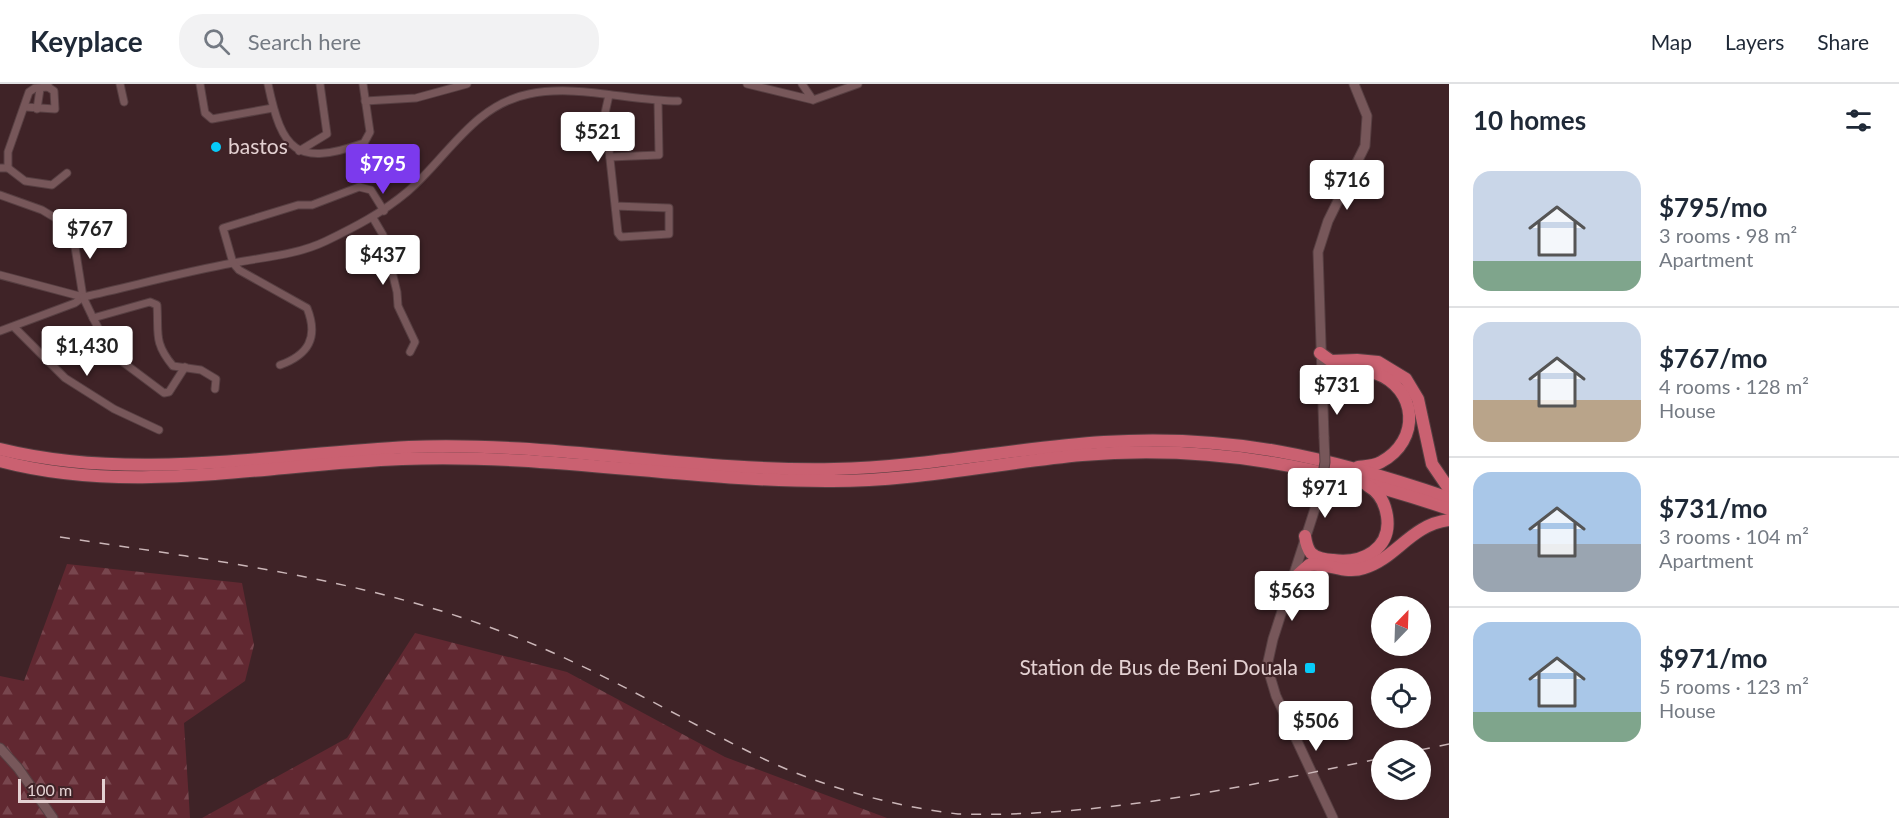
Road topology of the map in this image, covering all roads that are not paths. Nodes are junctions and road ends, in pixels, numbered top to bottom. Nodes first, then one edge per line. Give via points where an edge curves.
1 (120, 84) edge
2 (200, 84) edge
3 (268, 84) edge
4 (320, 84) edge
5 (363, 84) edge
6 (467, 84) edge
7 (747, 84) edge
8 (802, 84) edge
9 (858, 84) edge
10 (1354, 84) edge
11 (48, 86) edge
12 (40, 89) junction
13 (609, 95) junction
14 (813, 100) junction
15 (365, 101) junction
16 (658, 101) junction
17 (678, 101) dead end
18 (124, 102) dead end
19 (24, 107) junction
20 (273, 108) junction
21 (37, 109) junction
22 (299, 152) junction
23 (610, 157) junction
24 (0, 168) edge
25 (8, 168) junction
26 (67, 173) dead end
27 (0, 195) edge
28 (615, 206) junction
29 (384, 211) junction
30 (373, 218) junction
31 (233, 263) junction
32 (0, 276) edge
33 (83, 297) junction
34 (93, 318) junction
35 (14, 327) junction
36 (0, 331) edge
37 (410, 352) dead end
38 (1326, 363) junction
39 (280, 365) dead end
40 (185, 368) junction
41 (215, 389) dead end
42 (1322, 395) joint
43 (159, 430) dead end
44 (1206, 448) junction
45 (0, 449) edge
46 (0, 461) edge
47 (1358, 474) junction
48 (1449, 489) edge
49 (1449, 498) edge
50 (1449, 509) edge
51 (1449, 520) edge
52 (1305, 536) junction
53 (1298, 555) junction
54 (1314, 560) junction
55 (1291, 581) junction
56 (0, 748) edge
57 (53, 818) edge
58 (1333, 818) edge

1 - 18 street
2 - 20 street via 206,113 212,118
3 - 20 street
4 - 22 street via 327,134
5 - 15 street
6 - 15 street via 416,98
7 - 14 street
8 - 14 street
9 - 14 street
10 - 38 main road via 1367,116 1365,146 1328,220 1316,269
11 - 12 street
11 - 21 street via 54,91 55,109
12 - 19 street via 29,92
12 - 21 street
13 - 16 street
13 - 23 street via 605,113
13 - 29 street via 528,94 495,108 463,131 409,190
15 - 22 street via 370,132 364,143 317,153
16 - 17 street
16 - 23 street via 660,155
19 - 21 street
19 - 25 street via 8,152
20 - 22 street via 281,131
23 - 28 street
24 - 25 street
25 - 26 street via 26,181 52,185
27 - 33 street via 42,210 72,228
28 - 28 street via 621,237 669,234 669,208
29 - 30 street
29 - 31 street via 371,190 359,187 312,205 298,205 230,226 221,231
30 - 31 street via 323,243
30 - 37 street via 383,235 398,306 415,342
31 - 33 street
31 - 39 street via 254,281 307,308 312,320 311,338 298,359
32 - 33 street
33 - 34 street
33 - 35 street
34 - 40 street via 112,354 164,393 169,392
34 - 40 street via 150,302 157,305 158,343 173,366
35 - 36 street
35 - 43 street via 64,378 114,409
38 - 42 highway
38 - 47 highway via 1389,380 1398,387 1409,411 1410,424 1400,447
38 - 48 highway via 1378,362 1406,379 1418,399 1432,464
40 - 41 street via 201,370 216,379
42 - 52 main road, bridge via 1325,462 1320,494
44 - 45 highway via 1102,442 835,469 734,468 538,448 489,447 414,447 115,466 54,461
44 - 46 highway via 1080,455 830,482 505,459 400,459 152,477 69,475
44 - 47 highway via 1310,455
47 - 49 highway
47 - 50 highway
47 - 54 highway via 1378,494 1386,510 1388,527 1384,541 1373,553 1353,561
51 - 54 highway via 1419,529 1363,568 1347,571
52 - 53 main road
52 - 54 highway
53 - 54 highway
53 - 55 main road
54 - 55 highway
55 - 58 main road via 1270,651 1268,672
56 - 57 main road

